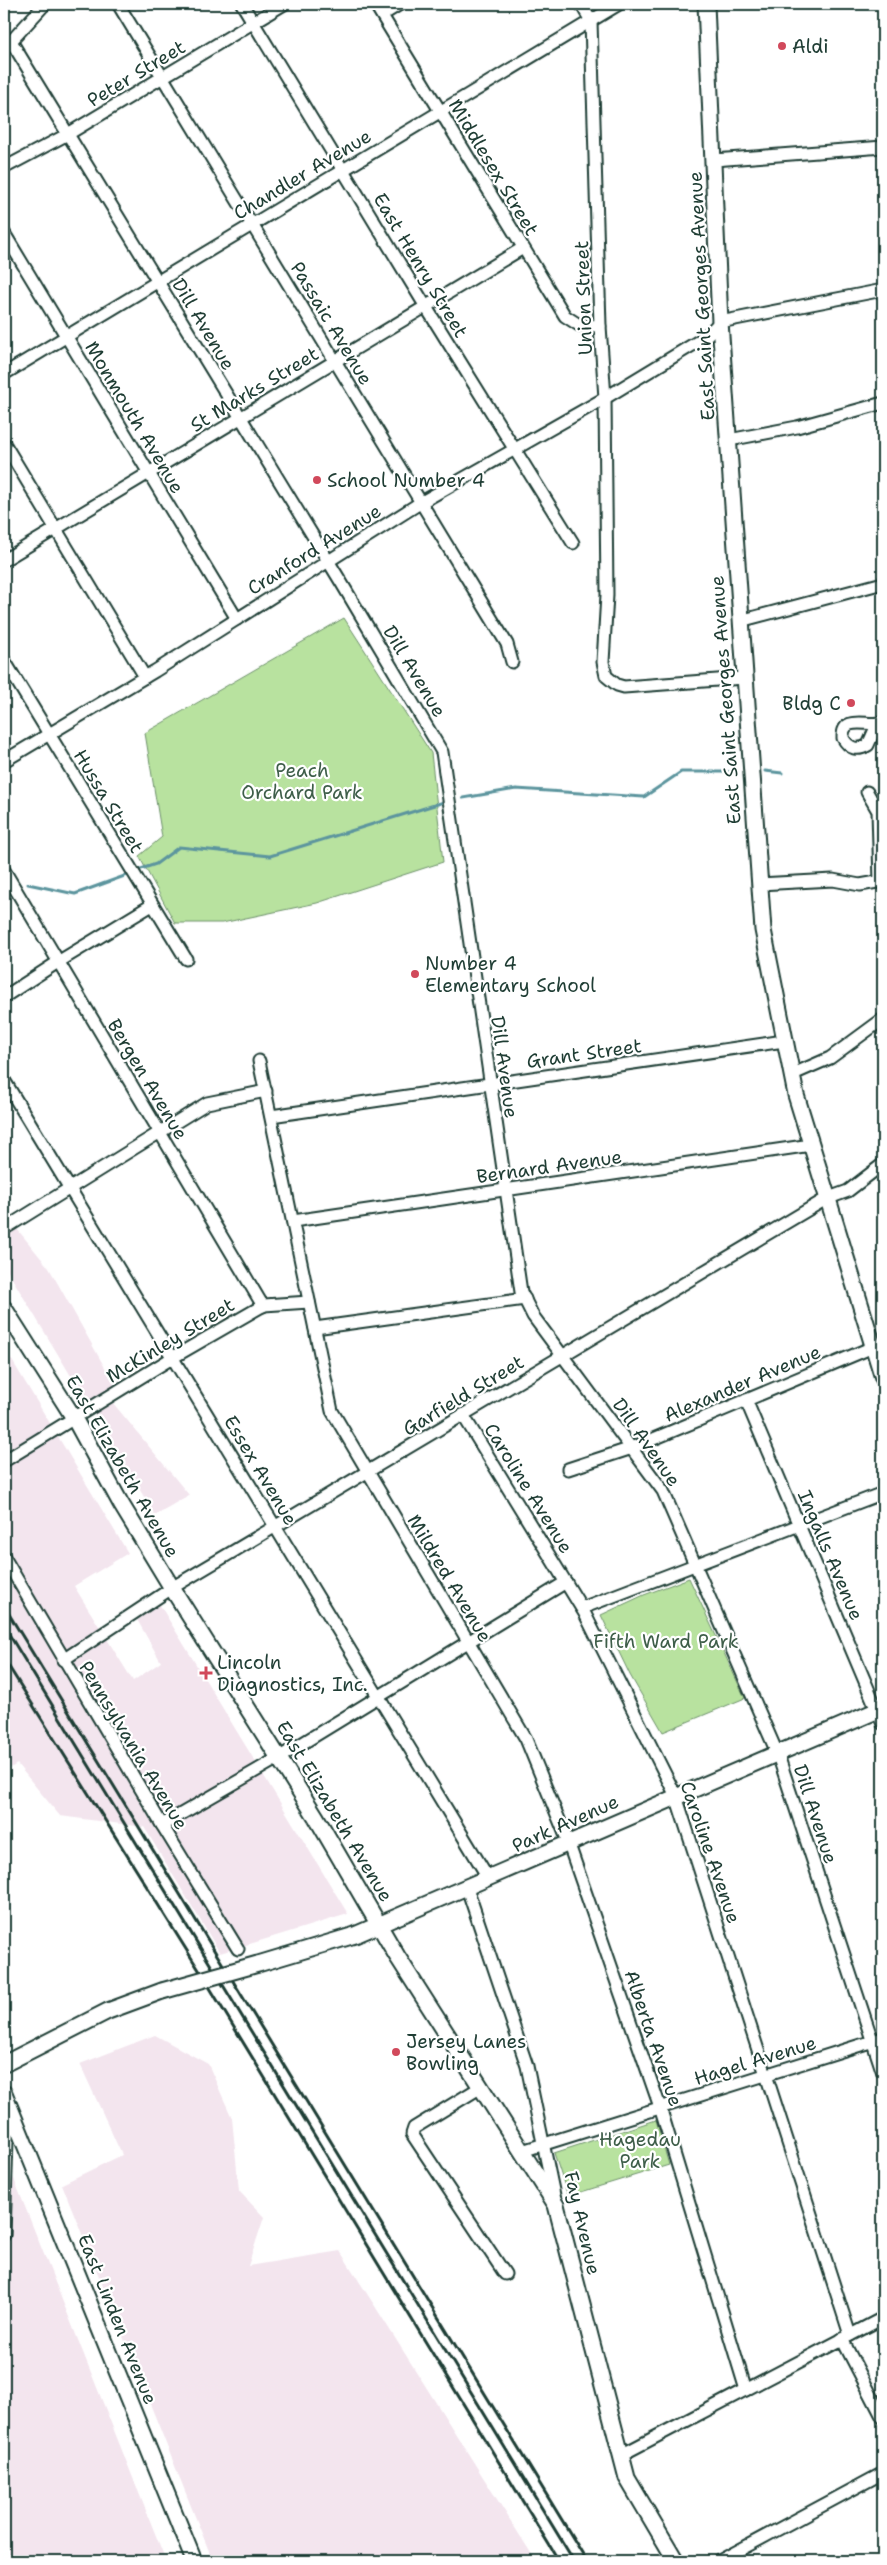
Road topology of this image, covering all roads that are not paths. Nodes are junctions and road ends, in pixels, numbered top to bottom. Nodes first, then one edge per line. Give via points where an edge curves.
1 (45, 4) edge
2 (118, 4) edge
3 (242, 4) edge
4 (284, 4) edge
5 (374, 4) edge
6 (400, 4) edge
7 (581, 4) edge
8 (619, 4) edge
9 (706, 4) edge
10 (382, 15) junction
11 (591, 21) junction
12 (253, 22) junction
13 (7, 45) edge
14 (162, 77) junction
15 (440, 112) junction
16 (68, 134) junction
17 (883, 147) edge
18 (714, 160) junction
19 (4, 168) edge
20 (343, 170) junction
21 (252, 225) junction
22 (4, 233) edge
23 (523, 248) junction
24 (158, 281) junction
25 (883, 290) edge
26 (426, 307) junction
27 (720, 322) junction
28 (600, 326) junction
29 (66, 336) junction
30 (334, 361) junction
31 (4, 374) edge
32 (605, 398) junction
33 (883, 403) edge
34 (241, 418) junction
35 (729, 440) junction
36 (4, 442) edge
37 (515, 450) junction
38 (149, 473) junction
39 (420, 503) junction
40 (56, 529) junction
41 (573, 543) dead end
42 (4, 560) edge
43 (328, 561) junction
44 (883, 583) edge
45 (237, 619) junction
46 (740, 621) junction
47 (4, 660) edge
48 (512, 662) dead end
49 (145, 677) junction
50 (744, 678) junction
51 (48, 734) junction
52 (4, 761) edge
53 (867, 792) dead end
54 (4, 870) edge
55 (881, 882) edge
56 (760, 884) junction
57 (152, 906) junction
58 (186, 959) dead end
59 (58, 962) junction
60 (4, 997) edge
61 (883, 1019) edge
62 (784, 1041) junction
63 (259, 1061) dead end
64 (792, 1075) junction
65 (4, 1080) edge
66 (490, 1084) junction
67 (266, 1091) junction
68 (271, 1116) junction
69 (160, 1133) junction
70 (810, 1145) junction
71 (883, 1164) edge
72 (70, 1190) junction
73 (506, 1190) junction
74 (826, 1199) junction
75 (292, 1221) junction
76 (4, 1229) edge
77 (525, 1299) junction
78 (309, 1302) junction
79 (263, 1306) junction
80 (4, 1308) edge
81 (315, 1328) junction
82 (873, 1347) junction
83 (563, 1356) junction
84 (172, 1358) junction
85 (883, 1378) edge
86 (746, 1400) junction
87 (463, 1415) junction
88 (74, 1418) junction
89 (632, 1448) junction
90 (4, 1461) edge
91 (568, 1469) dead end
92 (367, 1472) junction
93 (883, 1493) edge
94 (799, 1525) junction
95 (275, 1527) junction
96 (4, 1557) edge
97 (695, 1565) junction
98 (566, 1582) junction
99 (172, 1588) junction
100 (582, 1608) junction
101 (467, 1641) junction
102 (63, 1660) junction
103 (378, 1697) junction
104 (882, 1714) edge
105 (777, 1753) junction
106 (280, 1757) junction
107 (676, 1796) junction
108 (162, 1825) junction
109 (568, 1842) junction
110 (489, 1879) junction
111 (467, 1888) junction
112 (380, 1924) junction
113 (238, 1949) dead end
114 (879, 2040) edge
115 (4, 2064) edge
116 (883, 2073) edge
117 (766, 2075) junction
118 (481, 2087) junction
119 (6, 2099) edge
120 (660, 2107) junction
121 (546, 2146) junction
122 (522, 2152) junction
123 (556, 2205) junction
124 (4, 2235) edge
125 (505, 2274) dead end
126 (883, 2318) edge
127 (846, 2337) junction
128 (746, 2390) junction
129 (883, 2418) edge
130 (621, 2455) junction
131 (883, 2473) edge
132 (194, 2561) edge
133 (676, 2561) edge
134 (719, 2561) edge

1 - 13 street
2 - 14 street, Passaic Avenue
3 - 12 street, East Henry Street
4 - 12 street, Peter Street
5 - 10 street, Middlesex Street
6 - 10 street
7 - 11 street, Union Street
8 - 11 street, Chandler Avenue
9 - 18 street, East Saint Georges Avenue
10 - 15 street, Middlesex Street
11 - 15 street, Chandler Avenue
11 - 28 street, Union Street
12 - 14 street, Peter Street
12 - 20 street, East Henry Street
13 - 16 street, Dill Avenue
14 - 16 street, Peter Street
14 - 21 street, Passaic Avenue
15 - 20 street, Chandler Avenue
15 - 23 street, Middlesex Street
16 - 19 street, Peter Street
16 - 24 street, Dill Avenue
17 - 18 street
18 - 27 street, East Saint Georges Avenue
20 - 21 street, Chandler Avenue
20 - 26 street, East Henry Street
21 - 24 street, Chandler Avenue
21 - 30 street, Passaic Avenue
22 - 29 street, Monmouth Avenue
23 - 26 street, St Marks Street
23 - 28 street, Middlesex Street via 568,320 579,325
24 - 29 street, Chandler Avenue
24 - 34 street, Dill Avenue
25 - 27 street
26 - 30 street, St Marks Street
26 - 37 street, East Henry Street
27 - 32 street, Cranford Avenue via 704,338
27 - 35 street, East Saint Georges Avenue
28 - 32 street, Union Street
29 - 31 street, Chandler Avenue
29 - 38 street, Monmouth Avenue
30 - 34 street, St Marks Street
30 - 39 street, Passaic Avenue
32 - 37 street, Cranford Avenue
32 - 50 street, Union Street via 606,676 624,687
33 - 35 street via 797,427
34 - 38 street, St Marks Street
34 - 43 street, Dill Avenue
35 - 46 street, East Saint Georges Avenue
36 - 40 street
37 - 39 street, Cranford Avenue
37 - 41 street, East Henry Street
38 - 40 street, St Marks Street
38 - 45 street, Monmouth Avenue
39 - 43 street, Cranford Avenue
39 - 48 street, Passaic Avenue via 507,644
40 - 42 street, St Marks Street
40 - 49 street
43 - 45 street, Cranford Avenue
43 - 66 street, Dill Avenue via 442,752
44 - 46 street
45 - 49 street, Cranford Avenue
46 - 50 street, East Saint Georges Avenue
47 - 51 street, Hussa Street
49 - 51 street, Cranford Avenue
50 - 56 street, East Saint Georges Avenue
51 - 52 street, Cranford Avenue
51 - 57 street, Hussa Street
53 - 55 street via 878,811
54 - 59 street, Bergen Avenue
55 - 56 street via 860,885 832,880
56 - 62 street, East Saint Georges Avenue via 763,930
57 - 58 street, Hussa Street
57 - 59 street
59 - 60 street
59 - 69 street, Bergen Avenue
61 - 64 street via 830,1058
62 - 64 street, East Saint Georges Avenue
62 - 66 street, Grant Street
63 - 67 street
64 - 70 street, East Saint Georges Avenue
65 - 72 street, Essex Avenue
66 - 68 street, Grant Street
66 - 73 street, Dill Avenue
67 - 68 street
67 - 69 street via 207,1103
68 - 75 street
69 - 72 street
69 - 79 street, Bergen Avenue
70 - 73 street, Bernard Avenue
70 - 74 street, East Saint Georges Avenue
71 - 74 street, Garfield Street via 848,1191
72 - 76 street
72 - 84 street, Essex Avenue
73 - 75 street, Bernard Avenue
73 - 77 street, Dill Avenue via 521,1292
74 - 82 street, East Saint Georges Avenue
74 - 83 street, Garfield Street
75 - 78 street
77 - 81 street
77 - 83 street, Dill Avenue
78 - 79 street, McKinley Street
78 - 81 street, Mildred Avenue
79 - 84 street, McKinley Street
80 - 88 street, East Elizabeth Avenue
81 - 92 street, Mildred Avenue via 332,1411
82 - 85 street, East Saint Georges Avenue
82 - 86 street, Alexander Avenue
83 - 87 street, Garfield Street
83 - 89 street, Dill Avenue
84 - 88 street, McKinley Street
84 - 95 street, Essex Avenue
86 - 89 street, Alexander Avenue
86 - 94 street, Ingalls Avenue
87 - 92 street, Garfield Street
87 - 98 street, Caroline Avenue
88 - 90 street, McKinley Street
88 - 99 street, East Elizabeth Avenue
89 - 91 street, Alexander Avenue
89 - 97 street, Dill Avenue via 663,1490
92 - 95 street, Garfield Street
92 - 101 street, Mildred Avenue
93 - 94 street
94 - 97 street
94 - 104 street, Ingalls Avenue
95 - 99 street, Garfield Street
95 - 103 street, Essex Avenue
96 - 102 street, Pennsylvania Avenue
97 - 100 street
97 - 105 street, Dill Avenue
98 - 100 street, Caroline Avenue
98 - 101 street
99 - 102 street, Garfield Street
99 - 106 street, East Elizabeth Avenue
100 - 107 street, Caroline Avenue
101 - 103 street
101 - 109 street, Mildred Avenue via 526,1739
102 - 108 street, Pennsylvania Avenue
103 - 106 street
103 - 110 street, Essex Avenue
104 - 105 street, Park Avenue
105 - 107 street, Park Avenue
105 - 114 street, Dill Avenue
106 - 108 street
106 - 112 street, East Elizabeth Avenue
107 - 109 street, Park Avenue
107 - 117 street, Caroline Avenue
108 - 113 street, Pennsylvania Avenue
109 - 110 street, Park Avenue
109 - 120 street, Alberta Avenue
110 - 111 street, Park Avenue
111 - 112 street, Park Avenue
111 - 121 street, Fay Avenue via 527,2066
112 - 115 street, Park Avenue, bridge via 355,1935 162,1991 108,2011
112 - 118 street, East Elizabeth Avenue
114 - 116 street, Dill Avenue
114 - 117 street, Hagel Avenue
117 - 120 street, Hagel Avenue
117 - 127 street, Caroline Avenue
118 - 122 street, East Elizabeth Avenue
118 - 125 street via 414,2128 412,2134
119 - 124 street
119 - 132 street, East Linden Avenue
120 - 121 street, Hagel Avenue
120 - 128 street, Alberta Avenue
121 - 122 street, Hagel Avenue
121 - 123 street, Fay Avenue
122 - 123 street, East Elizabeth Avenue
123 - 130 street, Fay Avenue
126 - 127 street
127 - 128 street
127 - 129 street, Caroline Avenue
128 - 130 street
130 - 133 street, Fay Avenue via 627,2478
131 - 134 street

